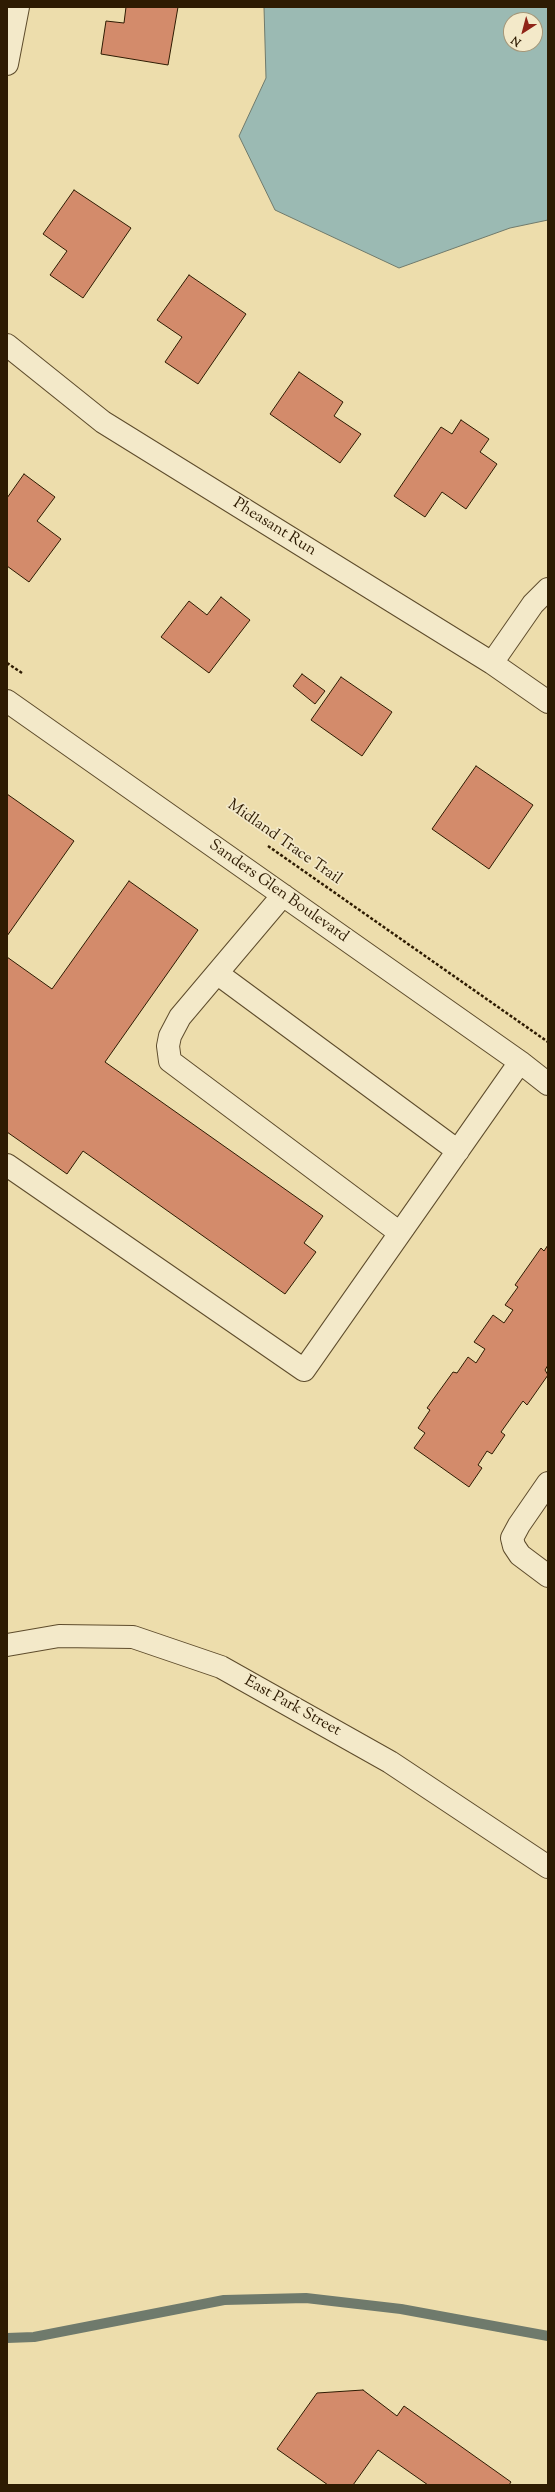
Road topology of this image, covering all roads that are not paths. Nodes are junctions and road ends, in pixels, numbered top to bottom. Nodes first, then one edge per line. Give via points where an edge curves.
1 (18, 7) edge
2 (7, 64) edge
3 (7, 345) edge
4 (548, 589) edge
5 (492, 663) junction
6 (7, 701) edge
7 (548, 702) edge
8 (283, 895) junction
9 (218, 974) junction
10 (520, 1062) junction
11 (548, 1084) edge
12 (458, 1151) junction
13 (7, 1165) edge
14 (400, 1233) junction
15 (548, 1483) edge
16 (548, 1576) edge
17 (7, 1645) edge
18 (548, 1867) edge

1 - 2 street
3 - 5 street, Pheasant Run via 103,422
4 - 5 street via 533,604
5 - 7 street, Pheasant Run
6 - 8 street, Sanders Glen Boulevard
8 - 9 street
8 - 10 street, Sanders Glen Boulevard
9 - 12 street
9 - 14 street via 180,1017 170,1036 170,1061
10 - 11 street, Sanders Glen Boulevard
10 - 12 street
12 - 14 street
13 - 14 street via 304,1370
15 - 16 street via 512,1538 520,1556
17 - 18 street, East Park Street via 59,1636 133,1637 221,1667 390,1762

